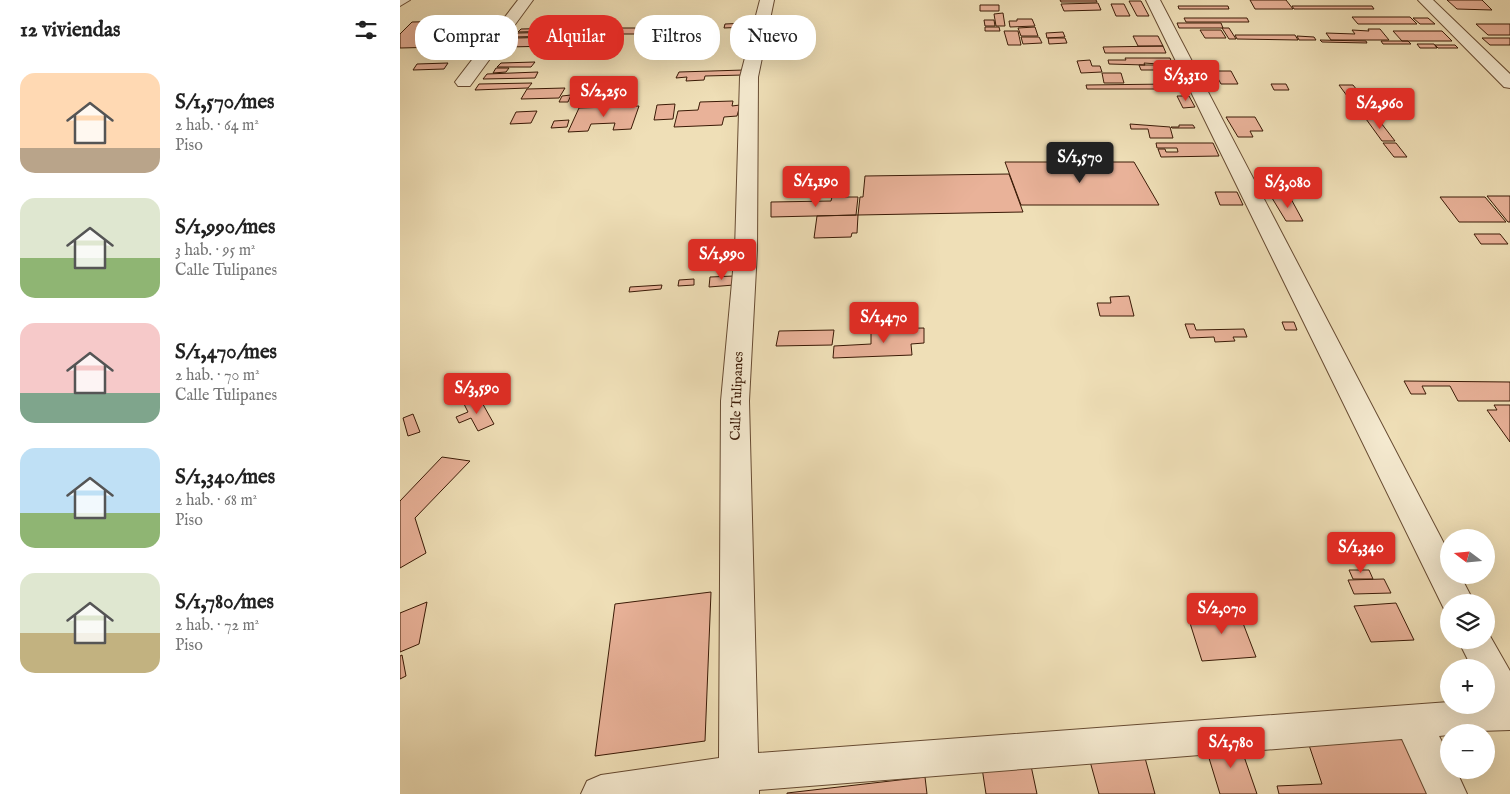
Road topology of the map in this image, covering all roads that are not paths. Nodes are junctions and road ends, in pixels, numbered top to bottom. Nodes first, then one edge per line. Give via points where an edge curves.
1 (526, 0) edge
2 (767, 0) edge
3 (1152, 0) edge
4 (1425, 0) edge
5 (464, 82) dead end
6 (1510, 83) edge
7 (1453, 594) edge
8 (1480, 649) edge
9 (1510, 708) edge
10 (1510, 714) edge
11 (1413, 722) junction
12 (739, 783) edge
13 (601, 794) edge
14 (1447, 794) edge

1 - 5 street
2 - 12 street, Calle Tulipanes via 749,77 746,250 735,400
3 - 7 street
4 - 6 street
8 - 9 street
10 - 11 street
11 - 12 street
11 - 14 street
12 - 13 street

